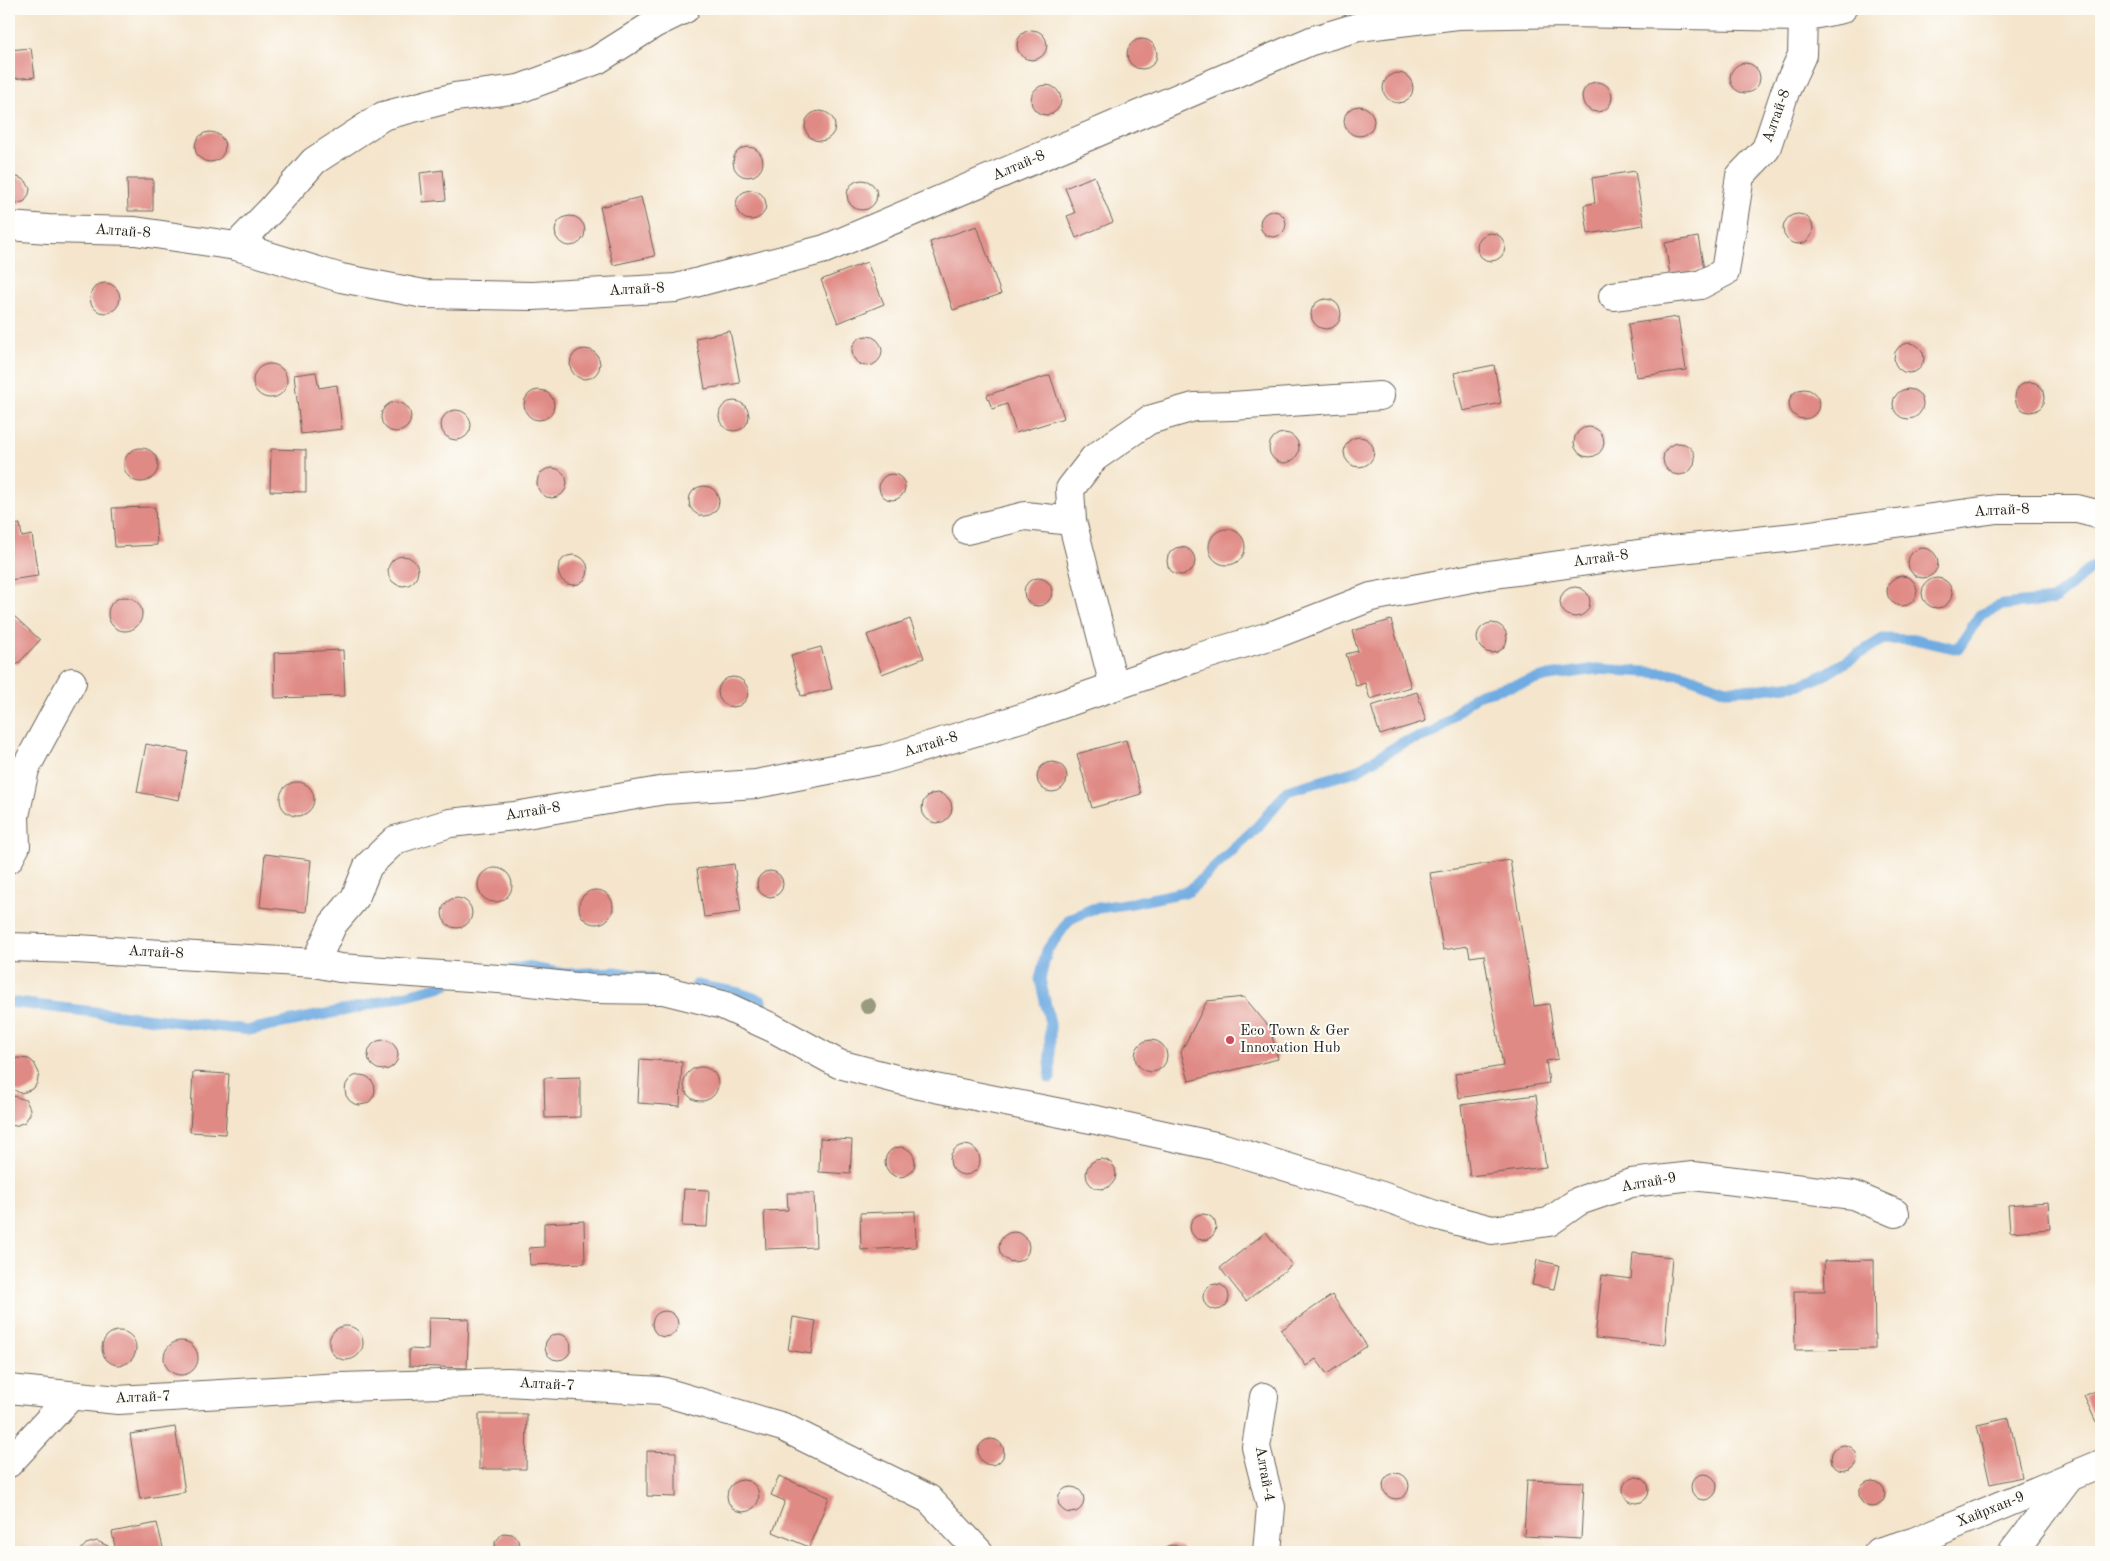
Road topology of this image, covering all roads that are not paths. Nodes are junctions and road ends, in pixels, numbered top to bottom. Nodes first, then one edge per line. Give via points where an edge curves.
1 (686, 9) edge
2 (1842, 9) edge
3 (1803, 17) junction
4 (9, 226) edge
5 (236, 246) junction
6 (1613, 296) dead end
7 (1380, 396) dead end
8 (2101, 514) edge
9 (1072, 521) junction
10 (967, 530) dead end
11 (72, 682) dead end
12 (1114, 686) junction
13 (9, 859) edge
14 (9, 947) edge
15 (315, 963) junction
16 (1895, 1213) dead end
17 (9, 1389) edge
18 (71, 1396) junction
19 (1264, 1397) dead end
20 (9, 1463) edge
21 (2101, 1464) edge
22 (2069, 1478) junction
23 (979, 1552) edge
24 (1267, 1552) edge
25 (1878, 1552) edge
26 (2013, 1552) edge

1 - 5 street via 654,24 597,60 519,89 455,97 383,116 314,161
2 - 3 street, Алтай-8
3 - 5 street, Алтай-8 via 1565,13 1458,15 1358,27 1311,41 825,249 676,288 533,296 424,294 341,278
3 - 6 street, Алтай-8 via 1802,54 1766,148 1740,176 1725,272 1700,285
4 - 5 street, Алтай-8 via 134,231
7 - 9 street via 1194,407 1149,420 1094,458 1070,489
8 - 12 street, Алтай-8 via 2076,509 1997,508 1488,575 1371,597 1276,634
9 - 10 street via 1024,516
9 - 12 street
11 - 13 street via 25,769 15,816 16,846
12 - 15 street, Алтай-8 via 885,759 756,784 665,790 515,816 450,823 395,840 368,866 355,898 333,924
14 - 15 street, Алтай-8
15 - 16 street, Алтай-9 via 340,968 593,989 664,990 723,1006 773,1028 839,1064 915,1084 1224,1148 1434,1215 1492,1230 1549,1222 1579,1201 1631,1183 1693,1176 1853,1195
17 - 18 street, Алтай-7
18 - 20 street
18 - 23 street, Алтай-7 via 118,1400 340,1387 508,1382 661,1392 782,1427 929,1499
19 - 24 street, Алтай-4 via 1256,1447 1270,1506
21 - 22 street, Хайрхан-9
22 - 25 street, Хайрхан-9 via 1913,1542
22 - 26 street

